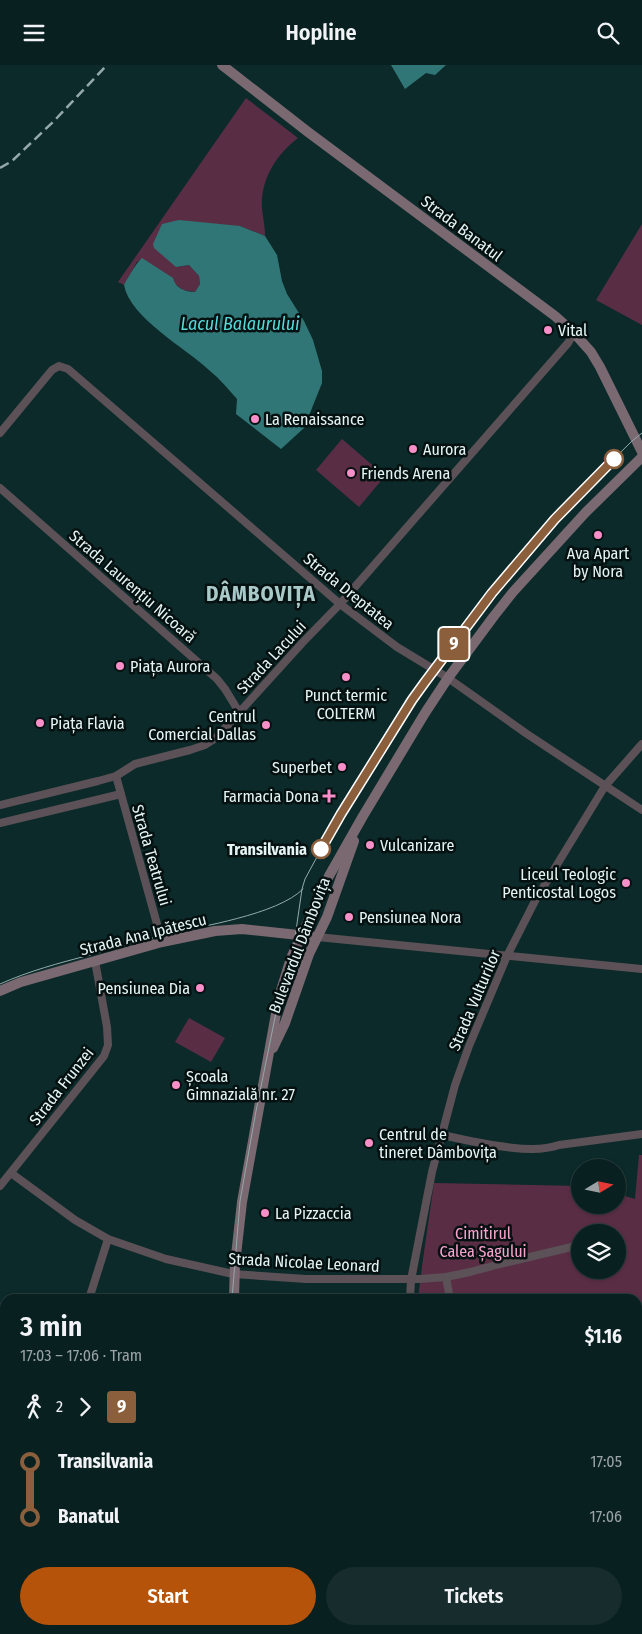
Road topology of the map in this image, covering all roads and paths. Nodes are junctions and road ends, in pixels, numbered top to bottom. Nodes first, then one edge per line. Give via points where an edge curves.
1 (222, 65) edge
2 (574, 333) junction
3 (0, 433) edge
4 (642, 452) edge
5 (642, 457) edge
6 (0, 489) edge
7 (340, 604) junction
8 (448, 678) junction
9 (239, 712) junction
10 (642, 744) edge
11 (116, 776) junction
12 (605, 786) junction
13 (121, 794) junction
14 (0, 796) edge
15 (2, 805) edge
16 (642, 810) edge
17 (363, 816) junction
18 (0, 823) edge
19 (302, 935) junction
20 (317, 937) junction
21 (162, 942) junction
22 (507, 956) junction
23 (94, 961) junction
24 (642, 969) edge
25 (0, 991) edge
26 (269, 1055) junction
27 (642, 1133) edge
28 (441, 1135) junction
29 (11, 1173) junction
30 (0, 1186) edge
31 (108, 1239) junction
32 (571, 1247) edge
33 (235, 1274) junction
34 (446, 1277) junction
35 (411, 1280) junction
36 (91, 1294) edge
37 (234, 1294) edge
38 (410, 1294) edge
39 (449, 1294) edge

1 - 2 main road, Strada Banatul
2 - 4 main road, Strada Banatul via 600,367
2 - 7 street, Strada Lacului
3 - 7 street, Strada Dreptatea via 52,370 60,366 68,369
5 - 8 main road, Bulevardul Dâmbovița via 513,592
6 - 9 street, Strada Laurențiu Nicoară via 217,679
7 - 8 street, Strada Dreptatea via 397,647
7 - 9 street, Strada Lacului
8 - 12 street, Strada Dreptatea
8 - 17 main road, Bulevardul Dâmbovița
9 - 11 street, Strada Lacului via 205,745 135,764
10 - 12 street, Strada Vulturilor
11 - 13 street, Strada Teatrului
11 - 15 street, Strada Lacului
12 - 16 street, Strada Dreptatea
12 - 22 street, Strada Vulturilor via 536,899
13 - 18 street
13 - 21 street, Strada Teatrului
14 - 15 street
17 - 19 main road, Bulevardul Dâmbovița via 329,875
17 - 20 main road, Bulevardul Dâmbovița
19 - 20 main road, Strada Ana Ipătescu
19 - 21 main road, Strada Ana Ipătescu via 229,929
19 - 26 main road, Bulevardul Dâmbovița via 279,997
20 - 22 street, Strada Ana Ipătescu
20 - 26 main road, Bulevardul Dâmbovița via 285,1023
21 - 23 main road, Strada Ana Ipătescu
22 - 24 street, Strada Ana Ipătescu
22 - 28 street, Strada Vulturilor via 469,1046
23 - 25 main road, Strada Ana Ipătescu
23 - 29 street, Strada Frunzei via 108,1045 104,1055
26 - 33 main road, Bulevardul Dâmbovița via 242,1201
27 - 28 street via 530,1150
28 - 35 street, Strada Vulturilor
29 - 30 street, Strada Frunzei
29 - 31 street, Strada Nicolae Leonard via 75,1220
31 - 33 street, Strada Nicolae Leonard via 166,1259
31 - 36 street
32 - 34 street, Strada Nicolae Leonard
33 - 35 street, Strada Nicolae Leonard via 306,1279
33 - 37 main road, Bulevardul Dâmbovița
34 - 35 street, Strada Nicolae Leonard
34 - 39 street
35 - 38 street, Strada Vulturilor

